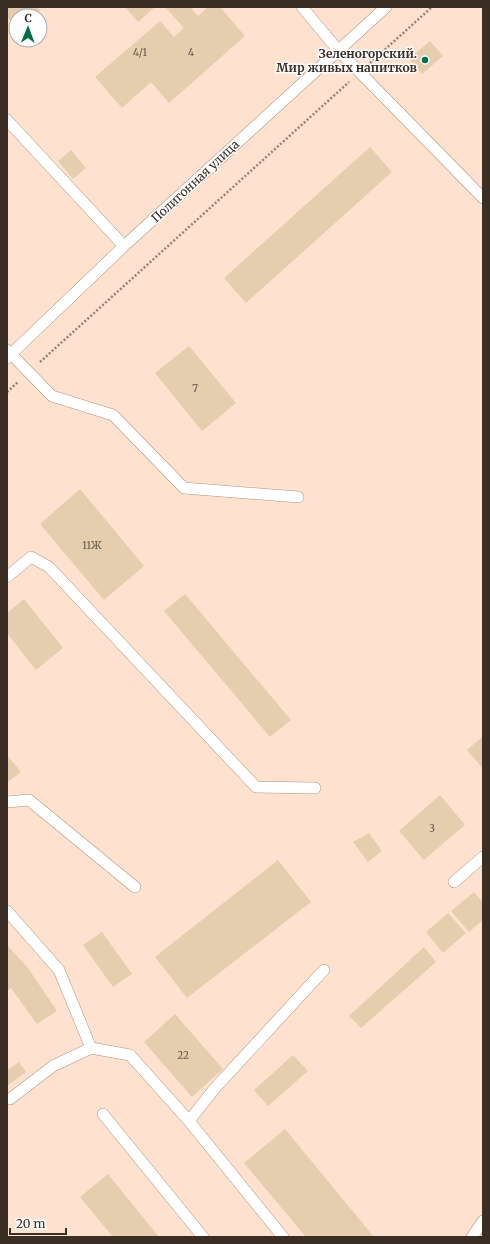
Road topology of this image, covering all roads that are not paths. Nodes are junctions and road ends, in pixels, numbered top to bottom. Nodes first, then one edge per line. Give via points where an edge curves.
1 (302, 7) edge
2 (386, 7) edge
3 (338, 50) junction
4 (7, 120) edge
5 (483, 198) edge
6 (124, 246) junction
7 (8, 354) edge
8 (298, 497) dead end
9 (7, 577) edge
10 (316, 788) dead end
11 (7, 802) edge
12 (483, 857) edge
13 (454, 882) dead end
14 (135, 887) dead end
15 (7, 911) edge
16 (324, 970) dead end
17 (91, 1048) junction
18 (10, 1099) dead end
19 (103, 1114) dead end
20 (188, 1121) junction
21 (483, 1221) edge
22 (203, 1237) edge
23 (283, 1237) edge
24 (472, 1237) edge

1 - 3 lane
2 - 3 lane, Полигонная улица
3 - 5 lane
3 - 6 lane, Полигонная улица
4 - 6 lane
6 - 7 lane, Полигонная улица
7 - 8 lane via 52,396 113,415 184,488
9 - 10 lane via 31,557 49,568 256,787
11 - 14 lane via 29,800
12 - 13 lane
15 - 17 lane via 59,970
16 - 20 lane
17 - 18 lane via 53,1066
17 - 20 lane via 130,1055
19 - 22 lane
20 - 23 lane
21 - 24 lane

